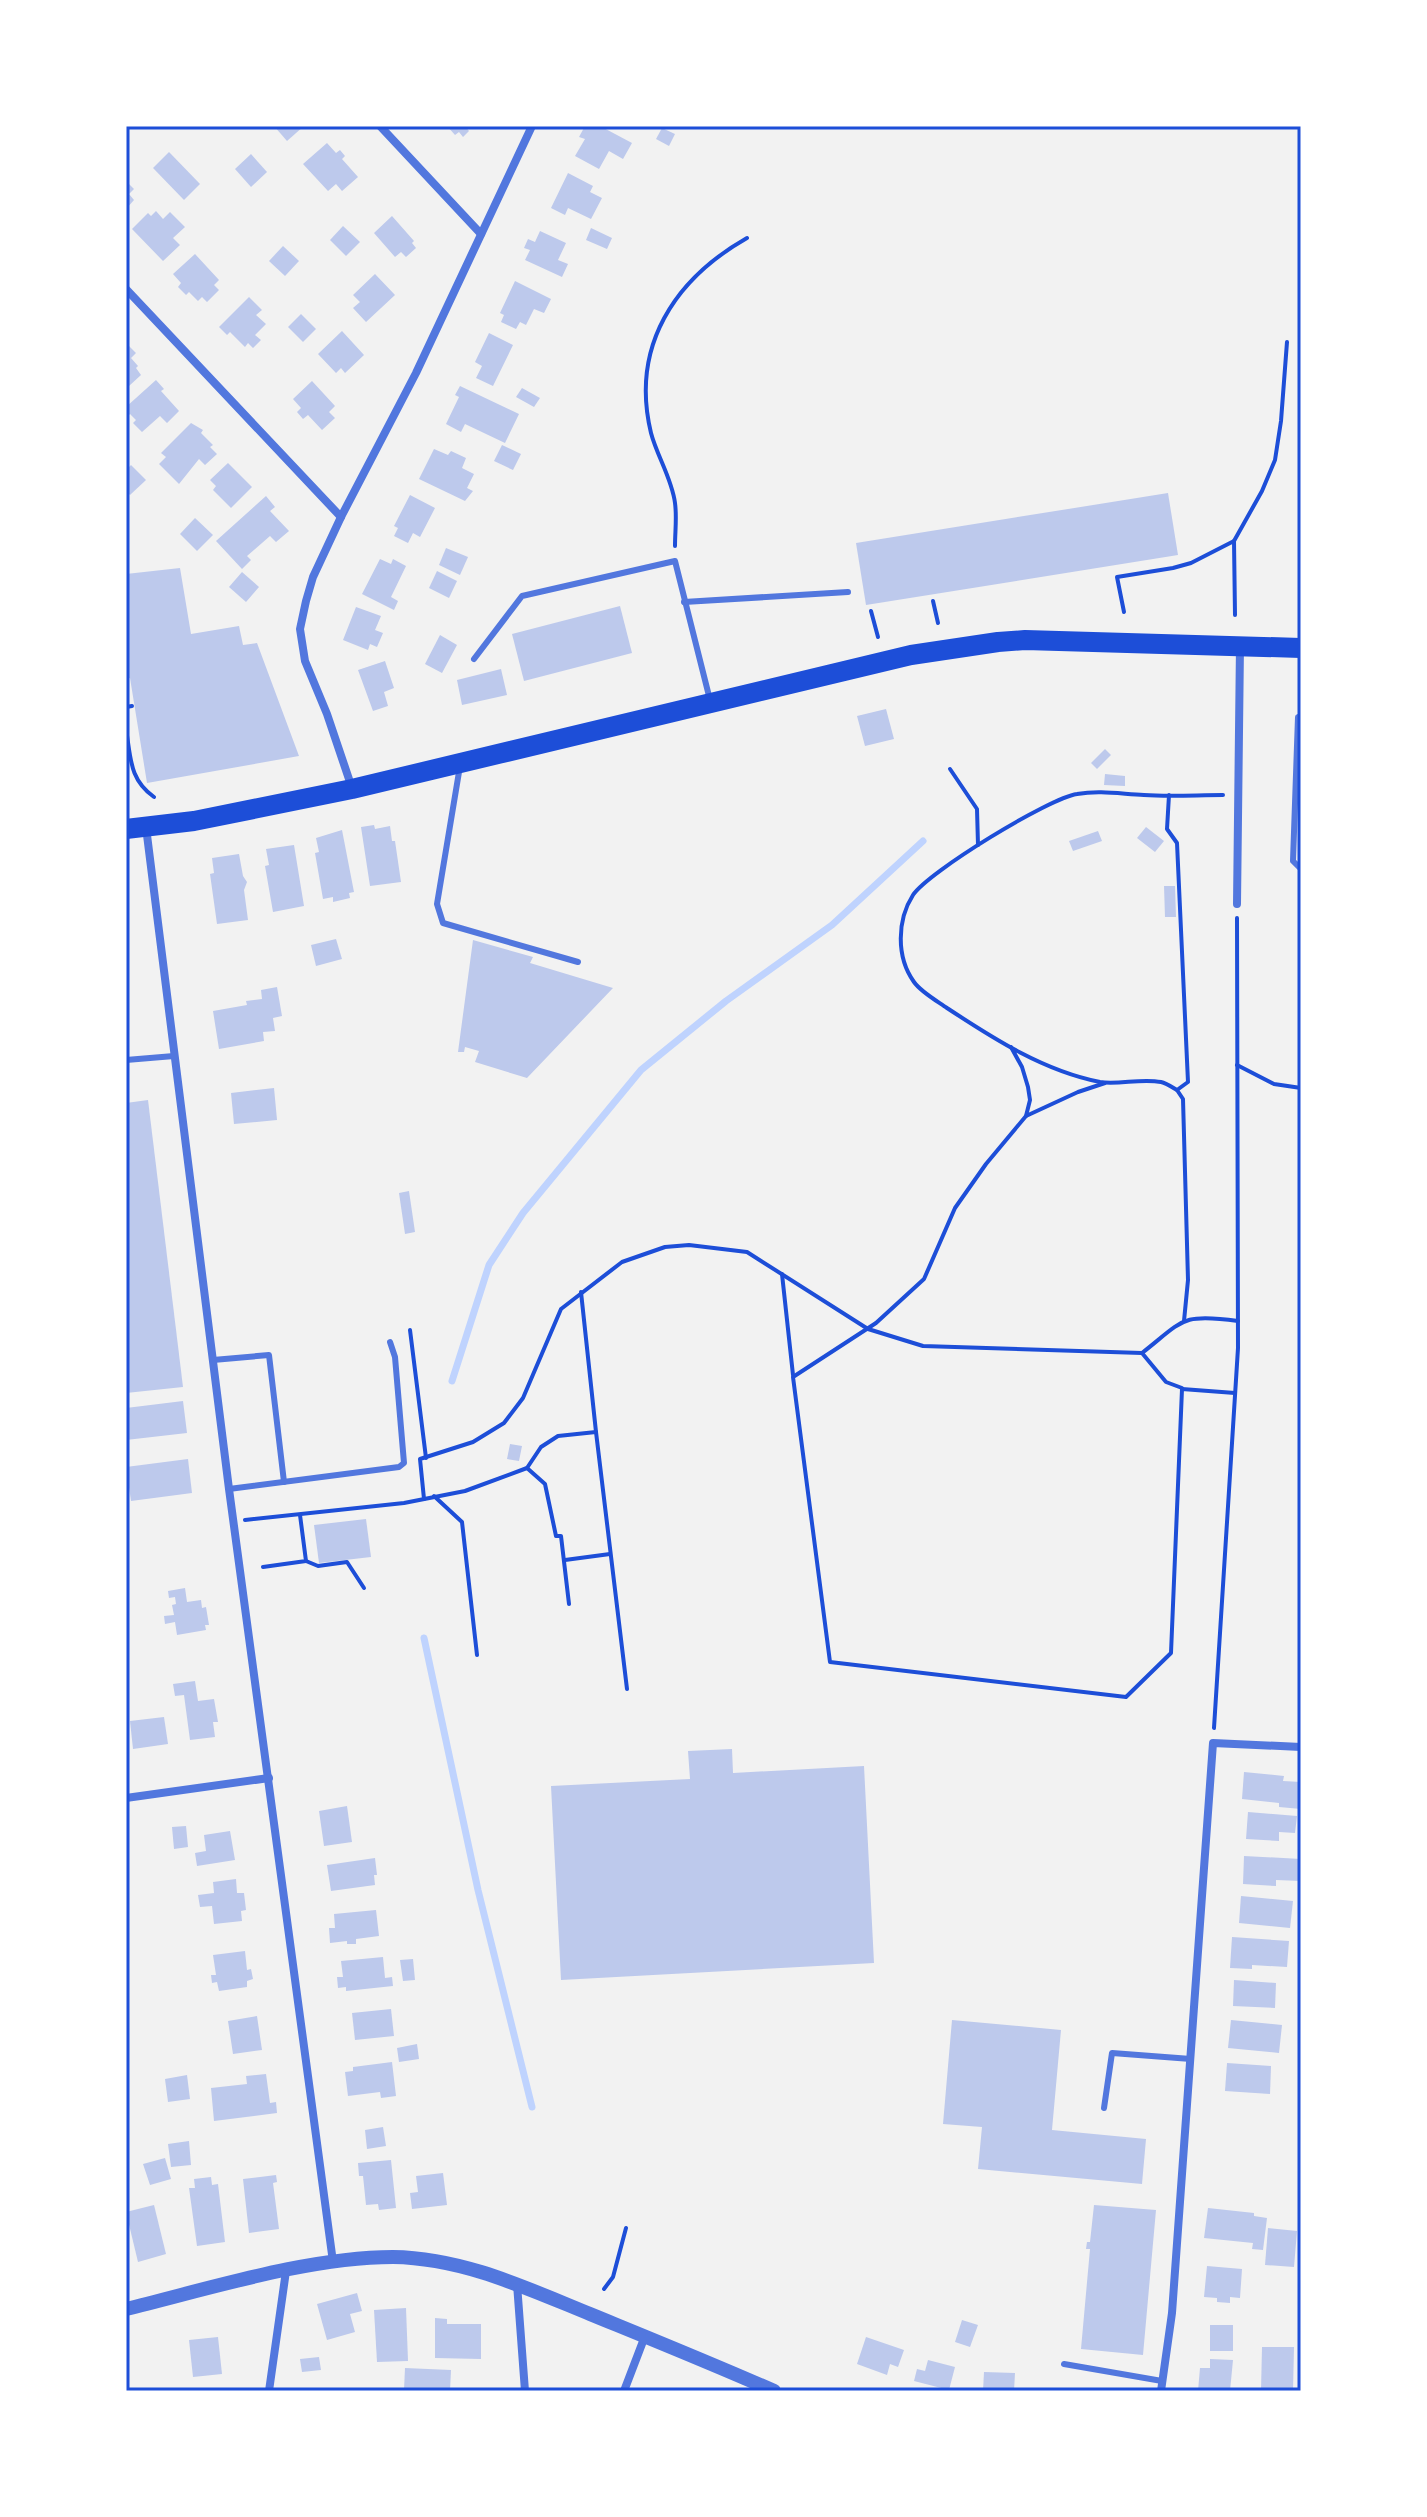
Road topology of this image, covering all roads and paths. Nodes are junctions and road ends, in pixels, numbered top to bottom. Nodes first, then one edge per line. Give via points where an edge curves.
1 (380, 126) edge
2 (532, 126) edge
3 (481, 234) junction
4 (747, 238) dead end
5 (126, 289) edge
6 (1287, 342) dead end
7 (341, 517) junction
8 (1234, 541) junction
9 (675, 561) junction
10 (848, 592) dead end
11 (933, 601) dead end
12 (684, 602) junction
13 (871, 611) dead end
14 (1124, 612) dead end
15 (1235, 615) dead end
16 (938, 623) dead end
17 (878, 637) dead end
18 (1240, 645) junction
19 (1301, 648) edge
20 (474, 659) dead end
21 (712, 704) junction
22 (1301, 716) edge
23 (126, 729) edge
24 (461, 762) junction
25 (950, 769) dead end
26 (352, 789) junction
27 (1169, 795) junction
28 (1238, 795) junction
29 (154, 797) dead end
30 (136, 828) edge
31 (978, 845) junction
32 (1301, 869) edge
33 (1237, 904) joint
34 (578, 962) dead end
35 (1011, 1047) junction
36 (174, 1056) junction
37 (126, 1060) edge
38 (1237, 1065) junction
39 (1107, 1083) junction
40 (1301, 1088) edge
41 (1177, 1090) junction
42 (1026, 1116) junction
43 (782, 1274) junction
44 (581, 1292) junction
45 (1184, 1321) junction
46 (1238, 1321) junction
47 (868, 1329) junction
48 (410, 1330) dead end
49 (390, 1342) dead end
50 (1142, 1353) junction
51 (213, 1360) junction
52 (793, 1377) junction
53 (1182, 1389) junction
54 (1235, 1393) junction
55 (596, 1432) junction
56 (426, 1458) junction
57 (527, 1468) junction
58 (284, 1482) junction
59 (229, 1489) junction
60 (434, 1496) junction
61 (424, 1499) junction
62 (300, 1515) junction
63 (256, 1519) dead end
64 (610, 1554) junction
65 (564, 1560) junction
66 (306, 1561) junction
67 (263, 1567) dead end
68 (364, 1588) dead end
69 (569, 1604) dead end
70 (477, 1655) dead end
71 (627, 1689) dead end
72 (1213, 1743) junction
73 (1301, 1747) edge
74 (269, 1778) junction
75 (126, 1798) edge
76 (1191, 2059) junction
77 (1104, 2108) dead end
78 (626, 2228) dead end
79 (333, 2262) junction
80 (286, 2271) junction
81 (517, 2284) junction
82 (604, 2289) dead end
83 (126, 2309) edge
84 (645, 2336) junction
85 (1064, 2364) dead end
86 (1161, 2386) edge
87 (269, 2391) edge
88 (525, 2391) edge
89 (624, 2391) edge
90 (774, 2391) edge

1 - 3 street
2 - 3 street
3 - 7 street
4 - 9 path via 718,255 683,287 663,319 649,359 646,397 651,432 675,501
5 - 7 street
6 - 8 path via 1275,460
7 - 26 street via 313,577 300,629 305,661
8 - 14 path via 1182,566 1117,577
8 - 15 path
9 - 12 lane
9 - 20 lane via 522,596
10 - 12 lane
11 - 16 path
12 - 21 lane
13 - 17 path
18 - 19 main road
18 - 21 main road via 998,642 911,655
18 - 28 street
21 - 24 main road
22 - 32 lane via 1293,861
23 - 29 path via 139,786
24 - 26 main road
24 - 34 lane via 437,904 443,923
25 - 31 path via 977,809
26 - 30 main road
27 - 28 path
27 - 31 path via 1074,794
27 - 41 path via 1167,829 1177,843 1188,1082
28 - 33 street
30 - 36 street
31 - 35 path via 914,893 904,913 901,947 914,983
33 - 38 path
35 - 39 path
35 - 42 path via 1028,1087
36 - 37 lane
36 - 51 street
38 - 40 path via 1274,1084
38 - 46 path
39 - 41 path via 1161,1082
39 - 42 path
41 - 45 path via 1183,1099 1188,1280
42 - 47 path via 955,1208 924,1279
43 - 44 path via 747,1252 665,1247 622,1262
43 - 47 path
43 - 52 path
44 - 55 path
44 - 56 path via 561,1309 530,1384 504,1423 473,1442
45 - 46 path via 1203,1316
45 - 50 path
46 - 54 path
47 - 50 path via 923,1346
47 - 52 path
48 - 56 path
49 - 58 lane via 404,1463
50 - 53 path via 1166,1382
51 - 58 lane via 269,1355
51 - 59 street
52 - 53 path via 830,1662 1126,1697 1171,1653
53 - 54 path
54 - 72 path
55 - 57 path via 558,1436 541,1447
55 - 64 path
56 - 61 path via 420,1459
57 - 60 path via 484,1486
57 - 65 path via 545,1484
58 - 59 lane
59 - 74 street
60 - 61 path
60 - 70 path via 462,1522
61 - 62 path
62 - 63 path
62 - 66 path
64 - 65 path
64 - 71 path
65 - 69 path
66 - 67 path
66 - 68 path via 318,1566 347,1562
72 - 73 street
72 - 76 street
74 - 75 street
74 - 79 street
76 - 77 lane via 1112,2053
76 - 86 street via 1172,2313
78 - 82 path via 613,2277
79 - 80 street
79 - 81 street via 417,2258
80 - 83 street
80 - 87 street
81 - 84 street
81 - 88 street
84 - 89 street
84 - 90 street
85 - 86 lane

